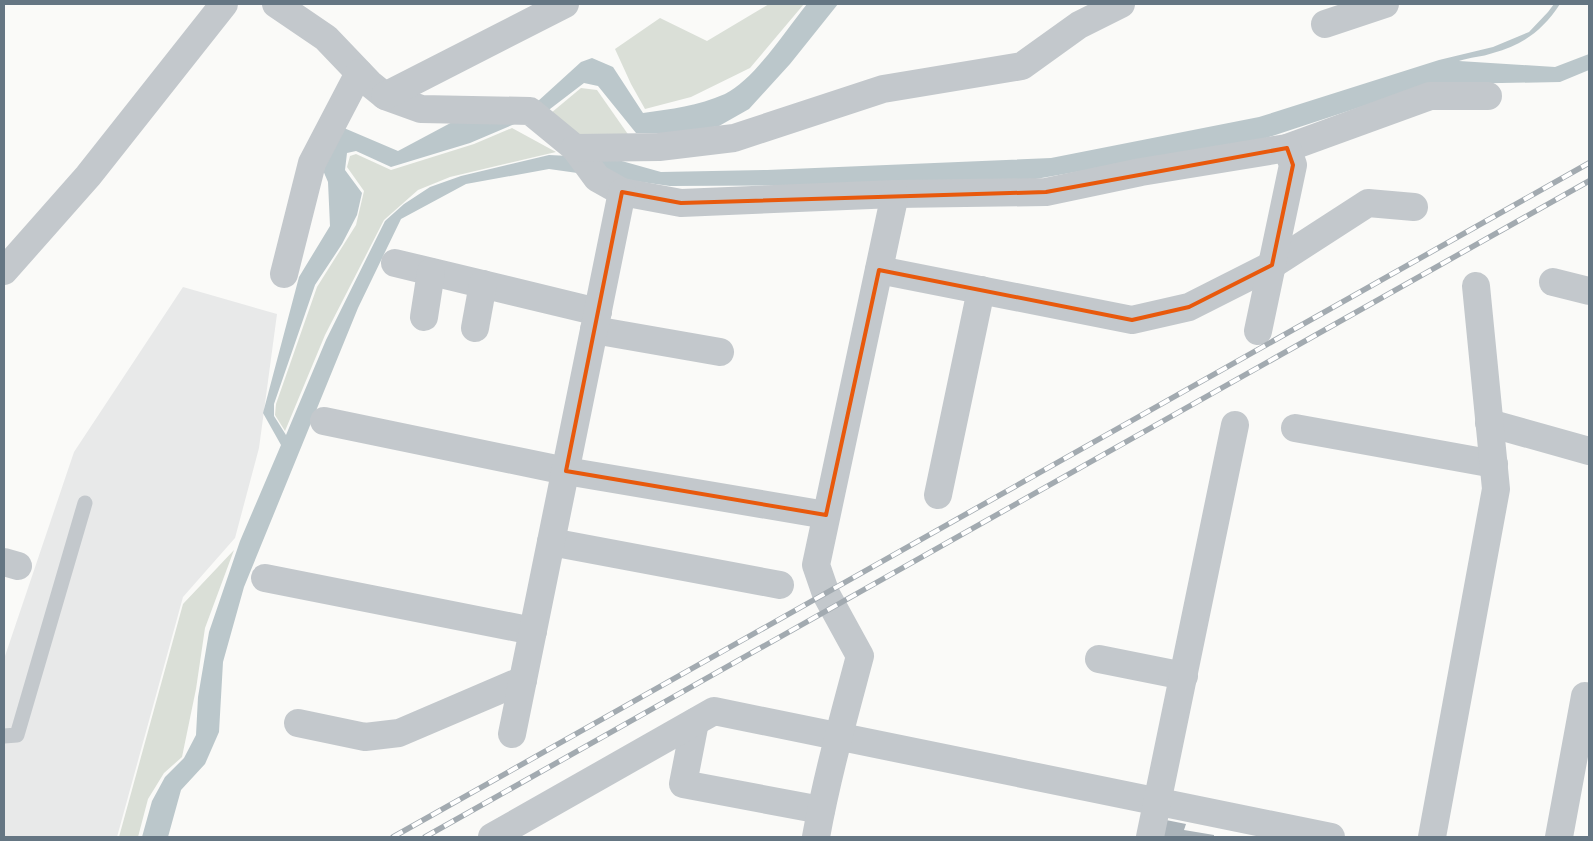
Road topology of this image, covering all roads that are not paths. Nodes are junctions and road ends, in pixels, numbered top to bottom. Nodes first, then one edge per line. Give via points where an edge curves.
1 (224, 4) edge
2 (276, 4) edge
3 (565, 4) edge
4 (1121, 4) edge
5 (1385, 4) edge
6 (1325, 24) dead end
7 (359, 72) junction
8 (385, 96) junction
9 (1488, 96) dead end
10 (575, 148) junction
11 (1287, 148) junction
12 (622, 192) junction
13 (895, 194) junction
14 (1414, 207) dead end
15 (395, 262) dead end
16 (1272, 265) junction
17 (879, 270) junction
18 (4, 271) edge
19 (431, 272) junction
20 (284, 274) dead end
21 (1553, 282) dead end
22 (483, 284) junction
23 (1476, 286) dead end
24 (981, 290) junction
25 (1589, 291) edge
26 (424, 317) dead end
27 (596, 321) junction
28 (475, 328) dead end
29 (1258, 331) dead end
30 (720, 352) dead end
31 (324, 421) dead end
32 (1490, 423) junction
33 (1235, 425) dead end
34 (1295, 428) dead end
35 (1589, 451) edge
36 (1494, 464) junction
37 (566, 471) junction
38 (938, 495) dead end
39 (85, 503) dead end
40 (826, 515) junction
41 (551, 542) junction
42 (265, 578) dead end
43 (780, 585) dead end
44 (533, 631) junction
45 (1099, 659) dead end
46 (1184, 676) junction
47 (523, 680) junction
48 (1585, 696) dead end
49 (695, 722) junction
50 (298, 723) dead end
51 (512, 734) dead end
52 (4, 736) edge
53 (838, 737) junction
54 (1158, 801) junction
55 (821, 810) junction
56 (1286, 833) edge
57 (492, 837) edge
58 (816, 837) edge
59 (1150, 837) edge
60 (1331, 837) edge
61 (1432, 837) edge
62 (1559, 837) edge

1 - 18 street via 88,176
2 - 7 street via 326,38
3 - 8 street
4 - 10 street via 1079,24 1022,66 883,89 734,138 659,147
5 - 6 street
7 - 8 street
7 - 20 street via 312,163
8 - 10 street via 421,109 530,111
9 - 11 street via 1430,96
10 - 12 street via 597,178
11 - 13 street via 1141,172 1046,192
11 - 16 street via 1293,165
12 - 13 street via 681,203
12 - 27 street
13 - 17 street
14 - 16 street via 1368,202
15 - 19 street
16 - 24 street via 1190,307 1132,320
16 - 29 street
17 - 24 street
17 - 40 street
19 - 22 street
19 - 26 street
21 - 25 street
22 - 27 street
22 - 28 street
23 - 32 street
24 - 38 street
27 - 30 street
27 - 37 street
31 - 37 street
32 - 35 street
32 - 36 street
33 - 46 street
34 - 36 street
36 - 61 street via 1496,489
37 - 40 street
37 - 41 street
39 - 52 lane via 16,735
40 - 53 street via 816,565 826,594 860,656
41 - 43 street
41 - 44 street
42 - 44 street
44 - 47 street
45 - 46 street
46 - 54 street
47 - 50 street via 399,733 365,736
47 - 51 street
48 - 62 street
49 - 53 street via 714,711
49 - 55 street via 683,784
49 - 57 street
53 - 54 street
53 - 55 street
54 - 56 street
54 - 59 street
55 - 58 street
56 - 60 street

